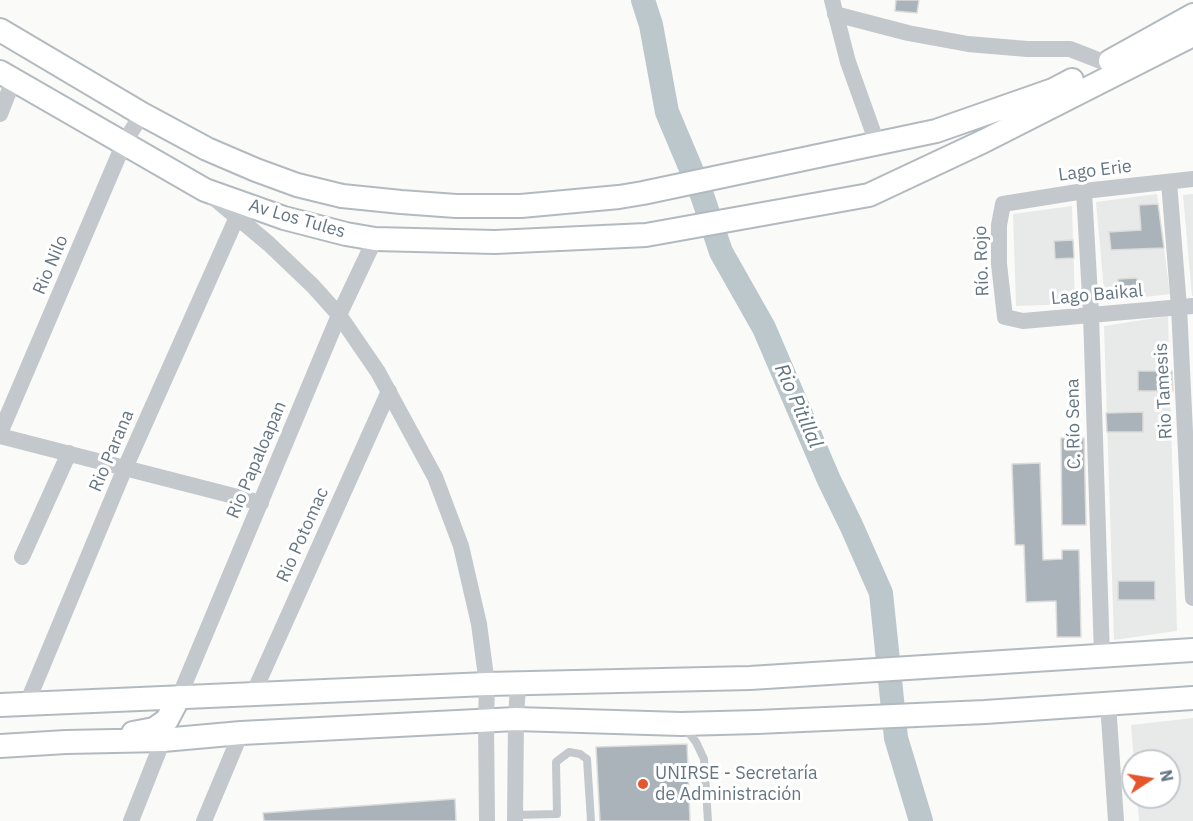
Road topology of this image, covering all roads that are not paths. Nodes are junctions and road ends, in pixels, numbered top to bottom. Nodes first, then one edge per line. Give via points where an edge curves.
1 (833, 7) edge
2 (1193, 15) edge
3 (0, 30) edge
4 (1193, 35) edge
5 (1106, 63) junction
6 (7, 76) edge
7 (0, 114) edge
8 (142, 114) junction
9 (124, 143) junction
10 (868, 145) junction
11 (1193, 179) edge
12 (1169, 183) junction
13 (205, 190) junction
14 (1084, 191) junction
15 (1003, 204) joint
16 (237, 217) junction
17 (375, 239) junction
18 (1186, 307) edge
19 (1091, 314) junction
20 (339, 315) junction
21 (1005, 317) joint
22 (389, 391) junction
23 (0, 435) edge
24 (69, 453) junction
25 (125, 468) junction
26 (261, 503) junction
27 (22, 557) dead end
28 (1193, 598) edge
29 (1193, 650) edge
30 (1102, 656) junction
31 (487, 684) junction
32 (518, 685) junction
33 (253, 694) junction
34 (179, 697) junction
35 (1193, 698) edge
36 (27, 703) junction
37 (1108, 703) junction
38 (0, 705) edge
39 (516, 720) junction
40 (486, 721) junction
41 (681, 724) junction
42 (241, 734) junction
43 (163, 740) junction
44 (66, 742) junction
45 (0, 746) edge
46 (515, 818) edge
47 (558, 818) edge
48 (131, 821) edge
49 (204, 821) edge
50 (487, 821) edge
51 (591, 821) edge
52 (708, 821) edge
53 (1116, 821) edge

1 - 5 street via 908,33 968,44 1070,49
1 - 10 street
2 - 5 street, Av Los Tules
3 - 8 street, Av Los Tules
4 - 17 street, Av Los Tules via 869,195 636,236 495,242
5 - 10 street, Av Los Tules via 1053,90 970,120
6 - 7 street
6 - 9 street, Av Los Tules
8 - 9 street, Rio Nilo
8 - 10 street, Av Los Tules via 207,149 297,185 342,195 456,206 521,206 619,197
9 - 13 street, Av Los Tules
9 - 23 street, Rio Nilo
11 - 12 street, Lago Erie
12 - 14 street, Lago Erie
12 - 18 street, Rio Tamesis
13 - 16 street
13 - 17 street, Av Los Tules via 284,218
14 - 15 street, Lago Erie
14 - 19 street, C. Río Sena
15 - 21 street, Río. Rojo via 999,254
16 - 20 street
16 - 25 street, Rio Parana
17 - 20 street, Rio Papaloapan
18 - 19 street, Lago Baikal
18 - 28 street, Rio Tamesis
19 - 21 street, Lago Baikal via 1023,321
19 - 30 street, C. Río Sena
20 - 22 street
20 - 26 street, Rio Papaloapan
22 - 31 street via 435,477 460,546 479,624
22 - 33 street, Rio Potomac
23 - 24 street
24 - 25 street
24 - 27 street
25 - 26 street
25 - 36 street, Rio Parana
26 - 34 street, Rio Papaloapan
29 - 30 street
30 - 32 street via 750,678
31 - 32 street
31 - 33 street
31 - 40 street
32 - 39 street
33 - 34 street
34 - 36 street
34 - 44 street via 167,720 154,729
35 - 37 street
36 - 38 street
37 - 41 street
37 - 53 street
39 - 40 street
39 - 41 street
39 - 46 street
40 - 42 street
40 - 50 street
41 - 52 lane via 704,759
42 - 43 street
42 - 49 street
43 - 44 street
43 - 48 street
44 - 45 street
46 - 47 lane
47 - 51 lane via 556,762 569,752 587,759

